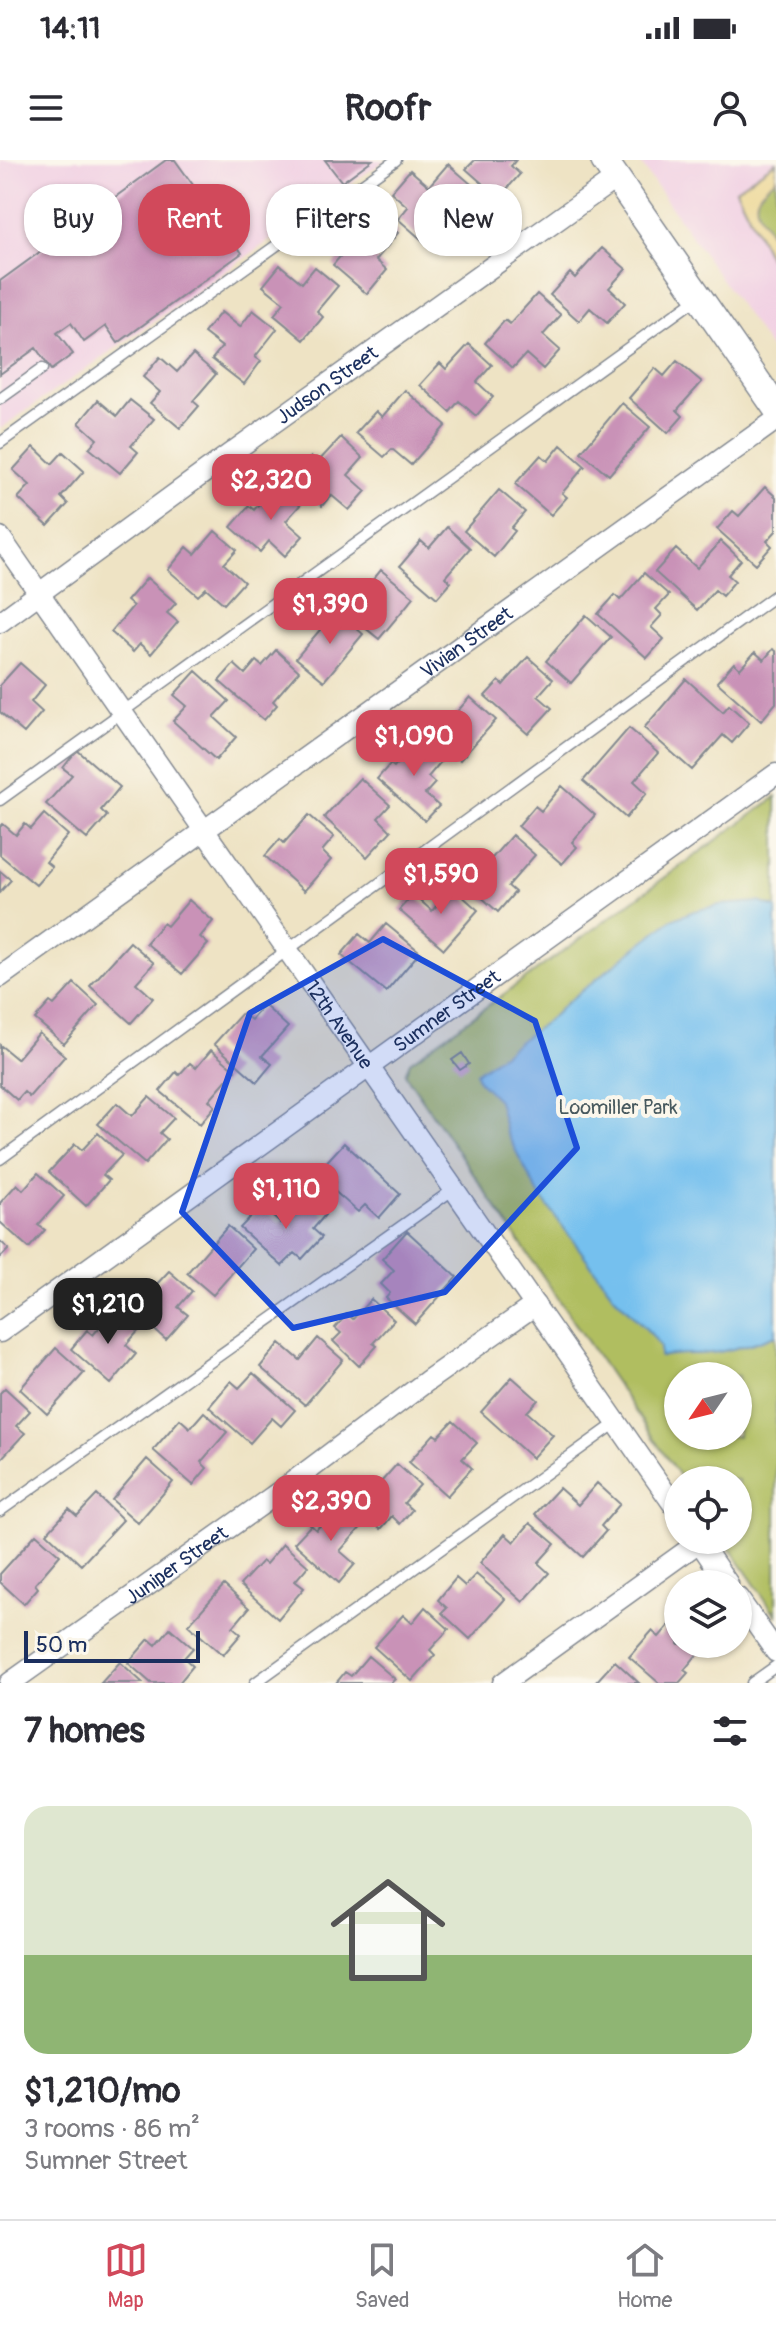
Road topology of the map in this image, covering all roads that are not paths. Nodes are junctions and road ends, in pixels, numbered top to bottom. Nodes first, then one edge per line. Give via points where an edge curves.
1 (396, 160) edge
2 (610, 169) edge
3 (699, 297) junction
4 (42, 369) dead end
5 (0, 399) edge
6 (776, 408) edge
7 (776, 420) edge
8 (0, 443) edge
9 (0, 537) edge
10 (39, 594) junction
11 (776, 595) edge
12 (0, 622) edge
13 (122, 712) junction
14 (776, 774) edge
15 (0, 800) edge
16 (204, 831) junction
17 (288, 950) junction
18 (0, 977) edge
19 (369, 1067) junction
20 (0, 1159) edge
21 (454, 1189) junction
22 (535, 1305) junction
23 (0, 1332) edge
24 (616, 1423) junction
25 (664, 1491) edge
26 (0, 1511) edge
27 (680, 1554) edge
28 (752, 1618) edge
29 (776, 1652) edge
30 (776, 1666) edge
31 (10, 1683) edge
32 (255, 1683) edge
33 (503, 1683) edge
34 (752, 1683) edge

1 - 8 lane
2 - 3 street
2 - 10 street, Judson Street
3 - 6 street
3 - 13 lane
4 - 5 lane
7 - 16 street, Vivian Street
9 - 10 street, 12th Avenue
10 - 12 street, Judson Street
10 - 13 street, 12th Avenue
11 - 17 lane
13 - 15 lane
13 - 16 street, 12th Avenue
14 - 19 street, Sumner Street
16 - 17 street, 12th Avenue
16 - 18 street, Vivian Street
17 - 19 street, 12th Avenue
17 - 20 lane
19 - 21 street, 12th Avenue
19 - 23 street, Sumner Street
21 - 22 street, 12th Avenue
21 - 26 lane
22 - 24 street, 12th Avenue
22 - 31 street, Juniper Street
24 - 25 street, 12th Avenue
24 - 32 lane
27 - 33 street
28 - 29 street
30 - 34 lane

